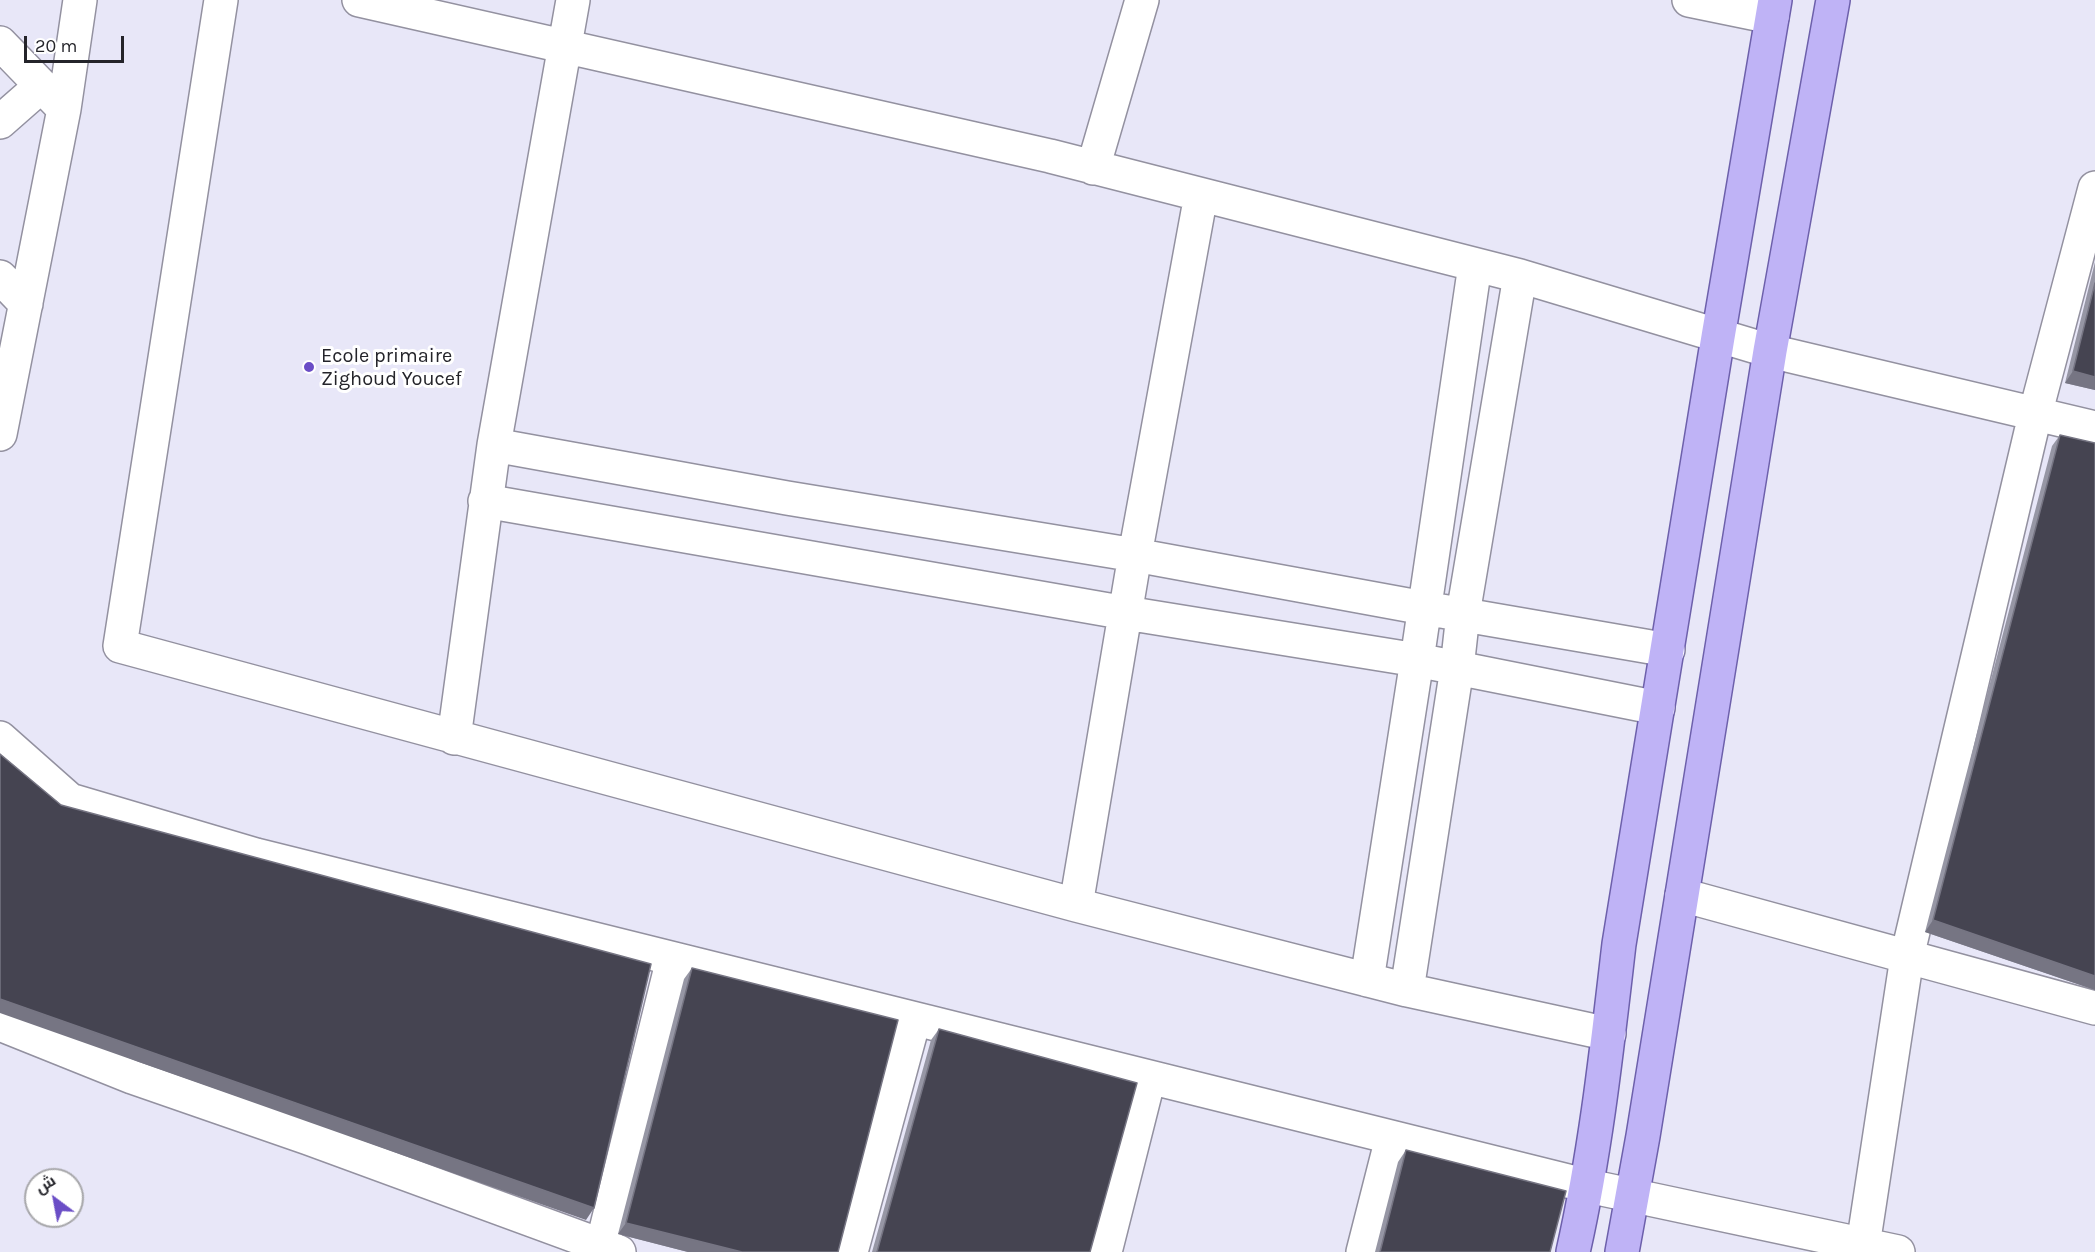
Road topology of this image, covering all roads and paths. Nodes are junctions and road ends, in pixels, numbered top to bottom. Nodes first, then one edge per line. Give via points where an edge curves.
1 (80, 0) edge
2 (221, 0) edge
3 (359, 0) edge
4 (573, 0) edge
5 (1142, 0) edge
6 (1689, 0) edge
7 (1833, 0) edge
8 (1774, 9) edge
9 (0, 43) edge
10 (566, 45) junction
11 (41, 86) junction
12 (64, 109) junction
13 (0, 122) edge
14 (1094, 168) junction
15 (2095, 188) edge
16 (1201, 195) junction
17 (1475, 265) junction
18 (1520, 276) junction
19 (0, 277) edge
20 (26, 304) junction
21 (1718, 337) junction
22 (1770, 351) junction
23 (9, 352) edge
24 (2035, 415) junction
25 (2095, 428) edge
26 (0, 434) edge
27 (494, 445) junction
28 (486, 501) junction
29 (1135, 555) junction
30 (1424, 608) junction
31 (1126, 613) junction
32 (1463, 614) junction
33 (1668, 650) junction
34 (1417, 660) junction
35 (1457, 668) junction
36 (1658, 708) junction
37 (0, 738) edge
38 (454, 738) junction
39 (1682, 895) junction
40 (1076, 906) junction
41 (1907, 957) junction
42 (673, 959) junction
43 (1366, 980) junction
44 (1407, 990) junction
45 (2095, 1008) edge
46 (914, 1020) junction
47 (0, 1024) edge
48 (1609, 1034) junction
49 (1149, 1078) junction
50 (1392, 1138) junction
51 (1588, 1186) junction
52 (1633, 1196) junction
53 (1863, 1248) edge
54 (611, 1249) edge
55 (851, 1252) edge
56 (1105, 1252) edge
57 (1363, 1252) edge
58 (1573, 1252) edge
59 (1622, 1252) edge
60 (1898, 1252) edge

1 - 12 street
2 - 38 street via 120,646
3 - 10 street
4 - 10 street
5 - 14 street
6 - 8 street
7 - 22 main road
8 - 21 main road
9 - 11 street
10 - 14 street
10 - 27 street
11 - 12 street
11 - 13 street
12 - 20 street
14 - 16 street
15 - 24 street
16 - 17 street
16 - 29 street
17 - 18 street
17 - 30 street
18 - 21 street
18 - 32 street
19 - 20 street
20 - 23 street
21 - 22 street
21 - 33 main road
22 - 24 street
22 - 39 main road
23 - 26 street
24 - 25 street
24 - 41 street
27 - 28 street
27 - 29 street
28 - 31 street
28 - 38 street
29 - 30 street
29 - 31 street
30 - 32 street
30 - 34 street
31 - 34 street
31 - 40 street
32 - 33 street
32 - 35 street
33 - 36 main road
34 - 35 street
34 - 43 street
35 - 36 street
35 - 44 street
36 - 48 main road via 1619,944
37 - 42 street via 70,800 256,855
38 - 40 street
39 - 41 street
39 - 52 main road
40 - 43 street
41 - 45 street
41 - 53 street
42 - 46 street
42 - 54 street
43 - 44 street
44 - 48 street
46 - 49 street
46 - 55 street
47 - 54 street via 132,1077
48 - 51 main road
49 - 50 street
49 - 56 street
50 - 51 street
50 - 57 street
51 - 52 street
51 - 58 main road
52 - 53 street
52 - 59 main road
53 - 60 street

